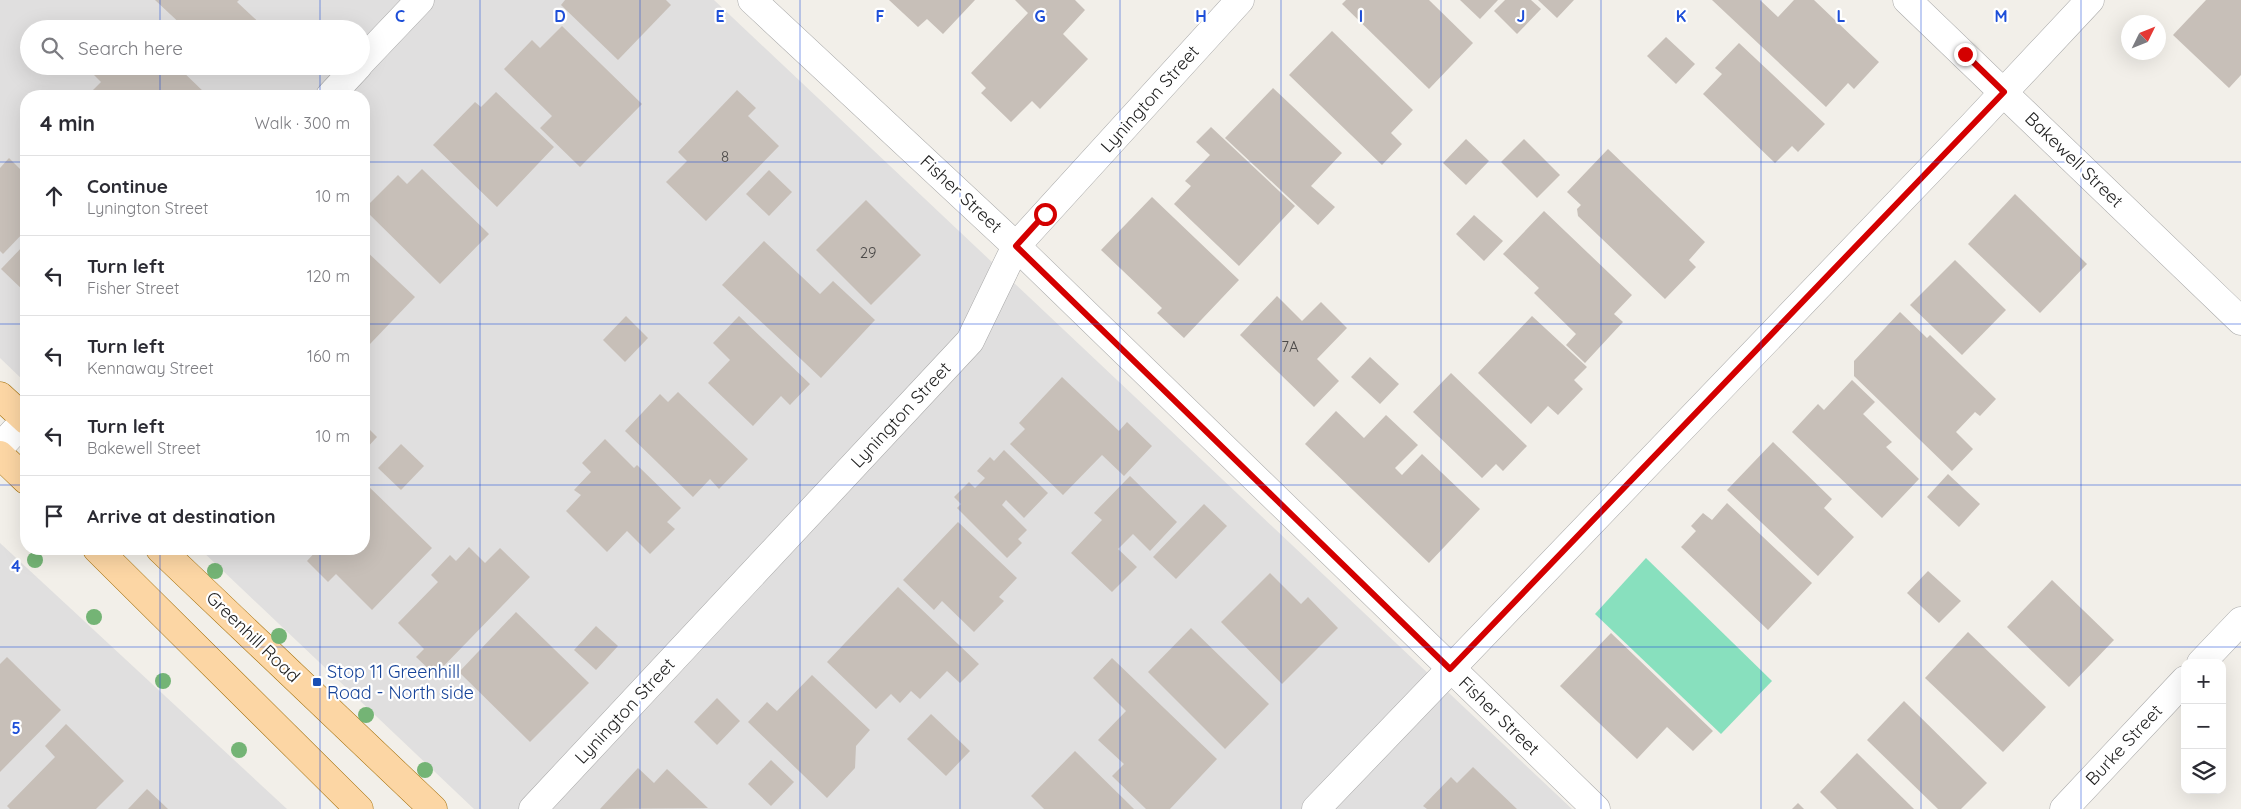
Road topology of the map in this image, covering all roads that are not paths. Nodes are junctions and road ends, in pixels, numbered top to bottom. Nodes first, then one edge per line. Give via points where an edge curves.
1 (420, 0) edge
2 (752, 0) edge
3 (1240, 0) edge
4 (1907, 0) edge
5 (2090, 0) edge
6 (370, 53) edge
7 (350, 75) edge
8 (336, 90) edge
9 (2004, 92) junction
10 (1016, 246) junction
11 (2241, 321) edge
12 (0, 396) edge
13 (20, 414) edge
14 (20, 426) edge
15 (0, 447) edge
16 (0, 455) edge
17 (20, 474) edge
18 (103, 555) edge
19 (166, 555) edge
20 (2241, 621) edge
21 (2205, 659) edge
22 (1450, 669) junction
23 (2181, 684) edge
24 (359, 809) edge
25 (433, 809) edge
26 (534, 809) edge
27 (1316, 809) edge
28 (1596, 809) edge
29 (2064, 809) edge

1 - 6 street
2 - 10 street, Fisher Street
3 - 10 street, Lynington Street
4 - 9 street, Bakewell Street
5 - 9 street
7 - 8 street
9 - 11 street, Bakewell Street
9 - 22 street
10 - 22 street, Fisher Street
10 - 26 street, Lynington Street via 970,341
12 - 13 main road
14 - 15 street
16 - 17 main road
18 - 24 main road
19 - 25 main road, Greenhill Road
20 - 21 street
22 - 27 street
22 - 28 street, Fisher Street
23 - 29 street, Burke Street

